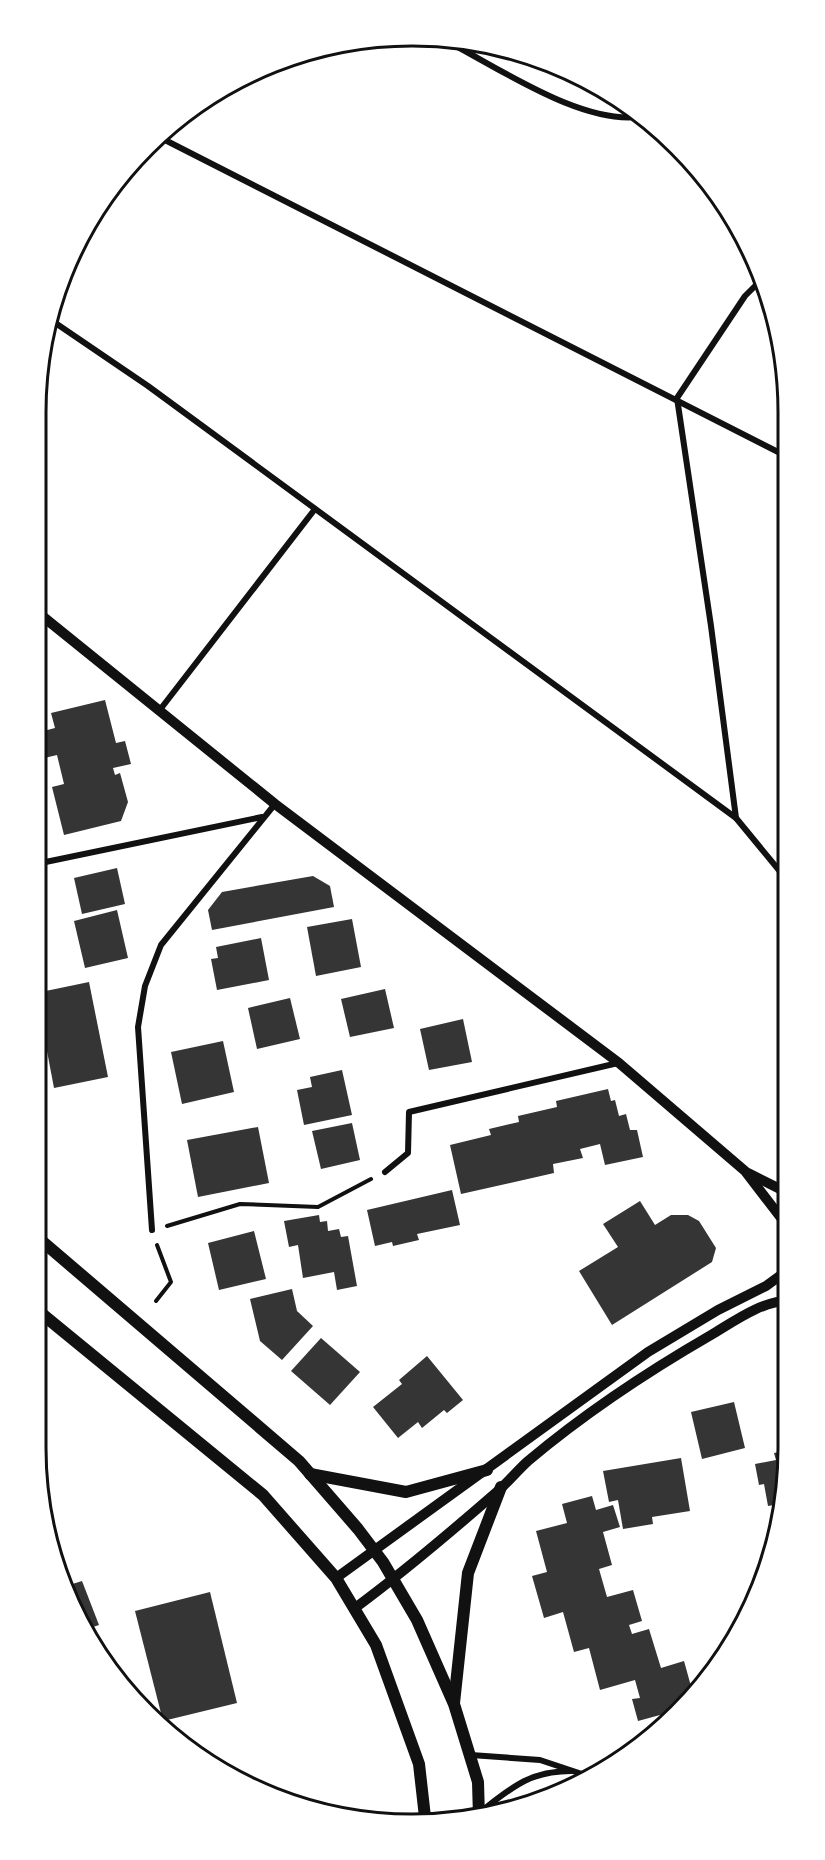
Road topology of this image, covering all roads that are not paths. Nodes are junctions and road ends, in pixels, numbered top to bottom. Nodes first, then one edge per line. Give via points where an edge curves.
1 (465, 51) edge
2 (631, 119) edge
3 (168, 140) edge
4 (756, 286) edge
5 (58, 324) edge
6 (676, 398) junction
7 (778, 452) edge
8 (315, 509) junction
9 (46, 619) edge
10 (159, 711) junction
11 (275, 804) junction
12 (263, 817) junction
13 (736, 818) junction
14 (46, 862) edge
15 (778, 869) edge
16 (619, 1063) junction
17 (745, 1171) junction
18 (385, 1172) road end
19 (778, 1188) edge
20 (778, 1214) edge
21 (152, 1230) road end
22 (46, 1245) edge
23 (778, 1277) edge
24 (778, 1300) edge
25 (46, 1317) edge
26 (487, 1470) junction
27 (310, 1474) junction
28 (501, 1488) junction
29 (374, 1550) junction
30 (336, 1578) junction
31 (394, 1580) junction
32 (356, 1608) junction
33 (454, 1704) junction
34 (471, 1755) junction
35 (577, 1771) junction
36 (580, 1772) edge
37 (493, 1804) edge
38 (479, 1807) edge
39 (424, 1814) edge

1 - 2 street via 568,104 600,115
3 - 6 street
4 - 6 street
5 - 8 street
6 - 7 street
6 - 13 street
8 - 10 street
8 - 13 street
9 - 10 street
10 - 11 street
11 - 12 street
11 - 16 street
12 - 14 street
12 - 21 street via 160,945 145,986 138,1027
13 - 15 street
16 - 17 street
16 - 18 street via 409,1112 408,1153
17 - 19 street
17 - 20 street
22 - 27 main road
23 - 26 street via 648,1352
24 - 28 street via 657,1366 526,1462
25 - 30 main road via 263,1495
26 - 27 main road via 406,1492
26 - 29 street
27 - 29 main road
28 - 31 street
28 - 33 main road via 468,1573
29 - 30 street
29 - 31 main road
30 - 32 main road
31 - 32 street
31 - 33 main road via 417,1620
32 - 39 main road via 376,1645 419,1764
33 - 34 main road
34 - 35 street via 540,1760
34 - 38 main road
35 - 36 street
35 - 37 street via 550,1771 527,1777

